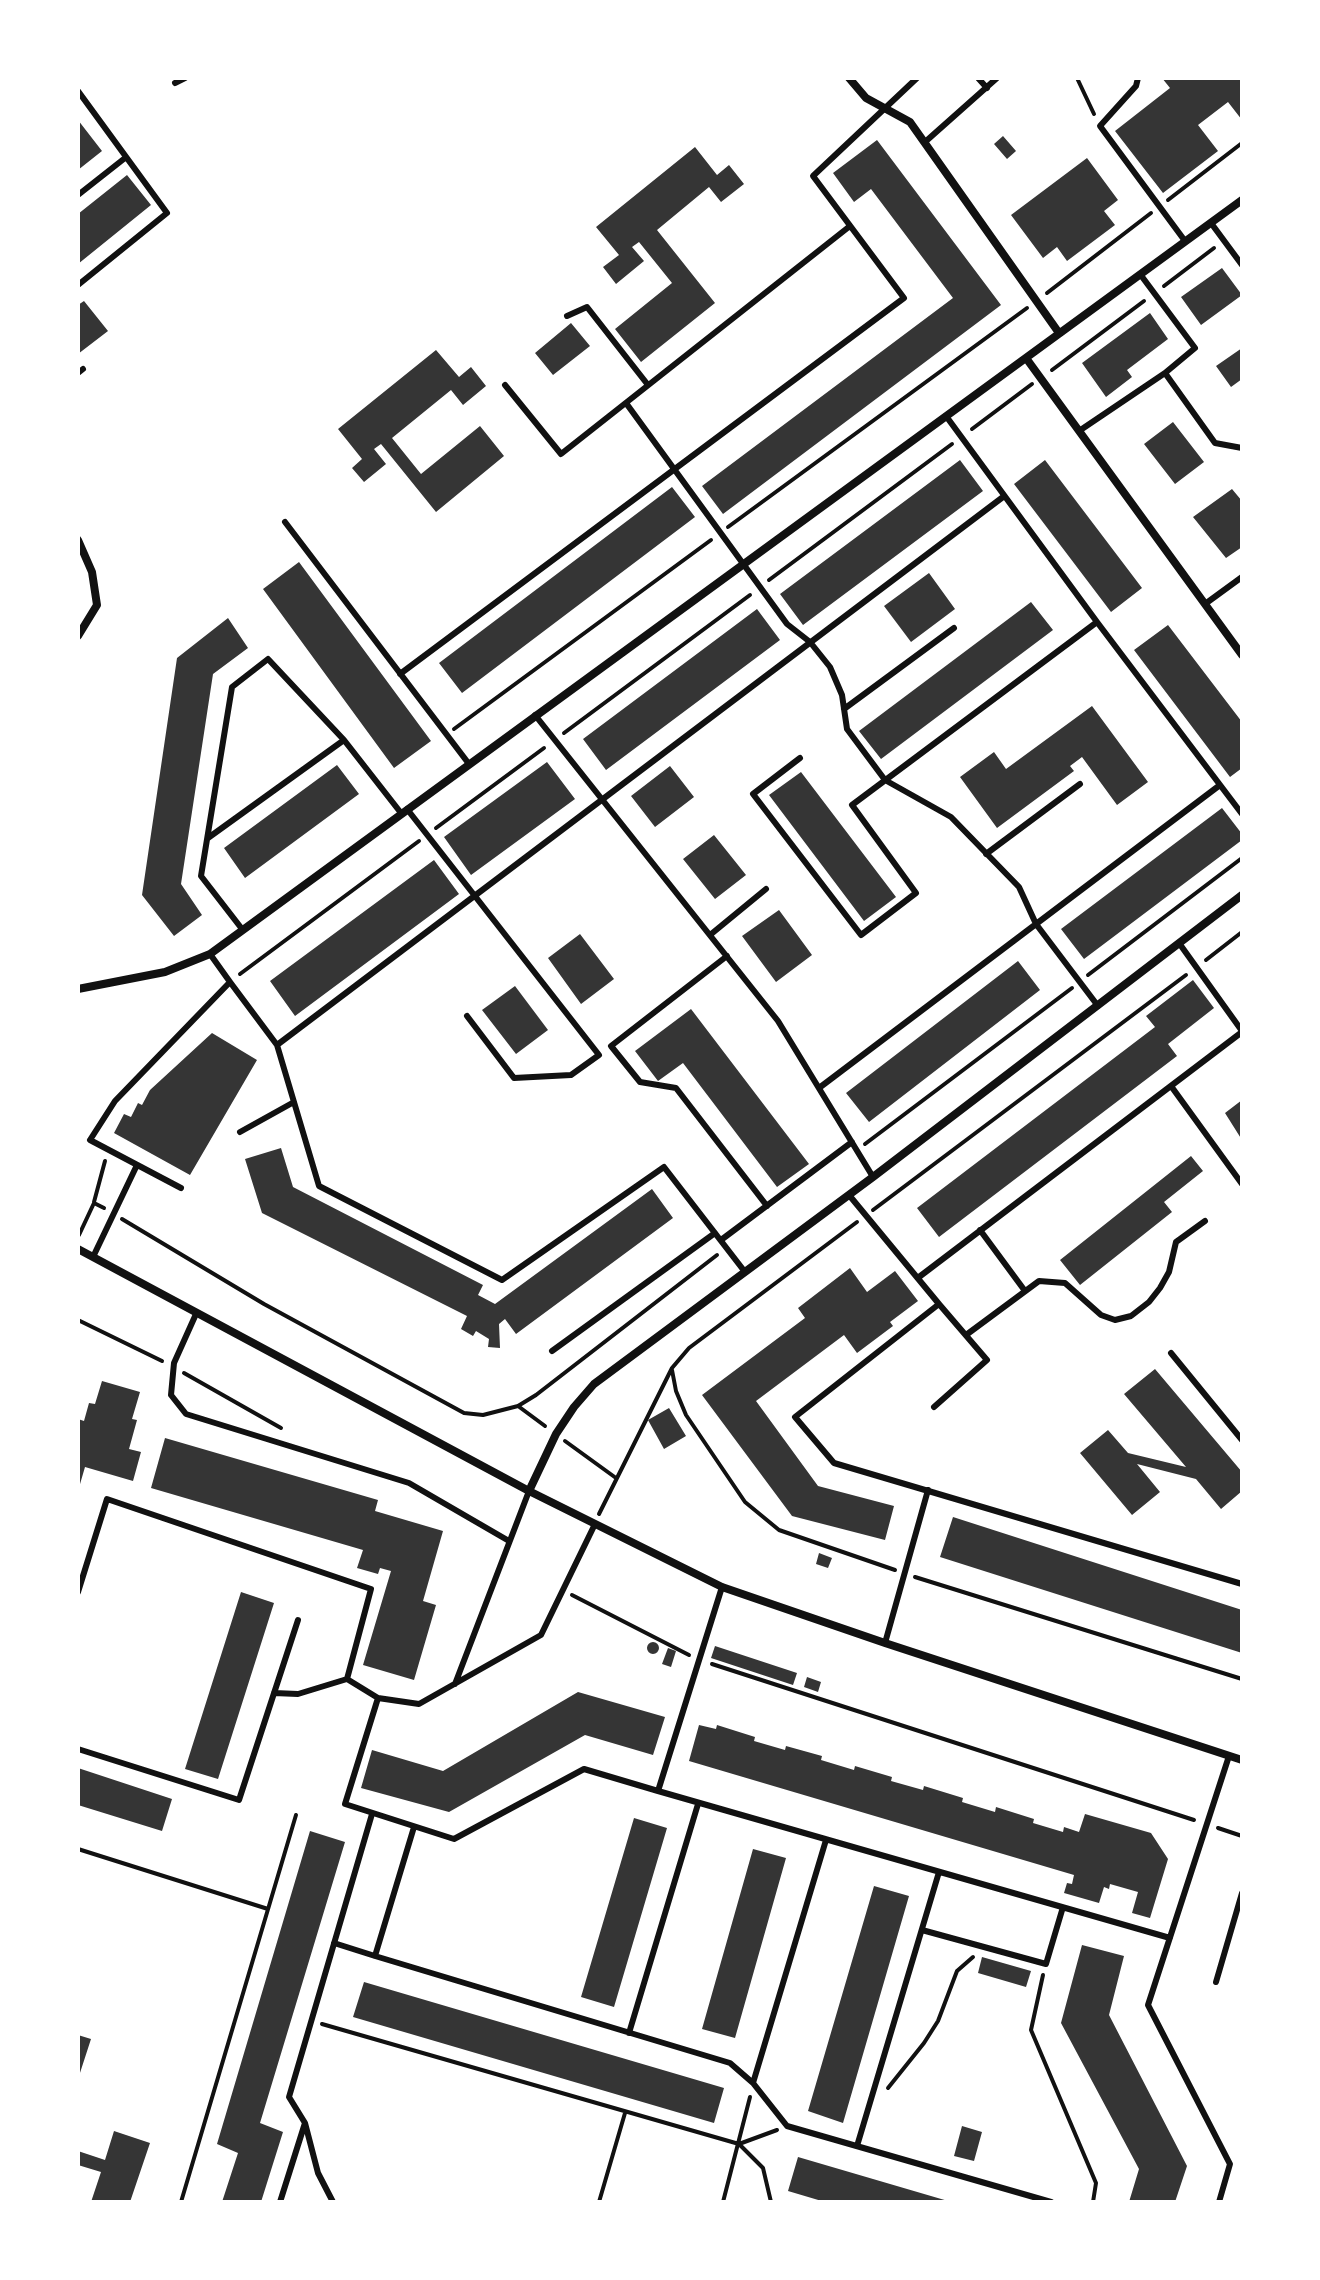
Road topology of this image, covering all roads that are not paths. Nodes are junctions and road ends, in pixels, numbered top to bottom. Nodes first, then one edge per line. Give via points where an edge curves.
1 (185, 78) edge
2 (849, 78) edge
3 (917, 78) edge
4 (978, 78) edge
5 (997, 78) edge
6 (1138, 78) edge
7 (175, 83) dead end
8 (987, 88) junction
9 (79, 95) edge
10 (883, 108) junction
11 (925, 142) junction
12 (125, 158) junction
13 (78, 195) edge
14 (1242, 200) edge
15 (1211, 223) junction
16 (850, 226) junction
17 (1185, 241) junction
18 (1242, 265) edge
19 (1140, 274) junction
20 (78, 285) edge
21 (567, 316) dead end
22 (1059, 333) junction
23 (1026, 358) junction
24 (1165, 373) junction
25 (505, 385) dead end
26 (648, 385) junction
27 (626, 403) junction
28 (946, 416) junction
29 (1079, 431) junction
30 (1242, 448) edge
31 (675, 469) junction
32 (1003, 497) junction
33 (285, 522) dead end
34 (78, 540) edge
35 (742, 563) junction
36 (1242, 577) edge
37 (1205, 604) junction
38 (1097, 622) junction
39 (954, 628) dead end
40 (78, 636) edge
41 (810, 642) junction
42 (1242, 655) edge
43 (400, 674) junction
44 (844, 709) junction
45 (535, 715) junction
46 (344, 740) junction
47 (800, 758) dead end
48 (469, 764) junction
49 (885, 780) junction
50 (1080, 784) dead end
51 (1220, 785) junction
52 (601, 798) junction
53 (404, 811) junction
54 (1242, 814) edge
55 (207, 839) junction
56 (986, 854) junction
57 (766, 889) dead end
58 (1242, 895) edge
59 (475, 897) junction
60 (1036, 924) junction
61 (242, 929) junction
62 (710, 935) junction
63 (1179, 943) junction
64 (210, 954) junction
65 (727, 956) junction
66 (230, 982) junction
67 (78, 989) edge
68 (1098, 1006) junction
69 (467, 1016) dead end
70 (1242, 1031) edge
71 (277, 1045) junction
72 (1171, 1086) junction
73 (819, 1088) junction
74 (294, 1102) junction
75 (240, 1132) dead end
76 (852, 1142) junction
77 (137, 1165) junction
78 (873, 1177) junction
79 (1242, 1184) edge
80 (181, 1188) dead end
81 (849, 1195) junction
82 (767, 1206) junction
83 (1205, 1221) dead end
84 (980, 1230) junction
85 (715, 1233) junction
86 (721, 1240) junction
87 (78, 1249) edge
88 (93, 1257) junction
89 (745, 1272) junction
90 (919, 1277) junction
91 (1025, 1291) junction
92 (939, 1304) junction
93 (196, 1314) junction
94 (966, 1335) junction
95 (552, 1351) dead end
96 (1171, 1353) dead end
97 (934, 1407) dead end
98 (1242, 1440) edge
99 (928, 1490) junction
100 (529, 1491) junction
101 (595, 1524) junction
102 (509, 1541) junction
103 (1242, 1584) edge
104 (722, 1587) junction
105 (78, 1592) edge
106 (298, 1620) dead end
107 (885, 1643) junction
108 (347, 1679) junction
109 (455, 1684) junction
110 (274, 1693) junction
111 (378, 1698) junction
112 (78, 1749) edge
113 (1229, 1756) junction
114 (1242, 1760) edge
115 (658, 1791) junction
116 (698, 1804) junction
117 (372, 1814) junction
118 (414, 1827) junction
119 (826, 1840) junction
120 (939, 1872) junction
121 (1242, 1893) edge
122 (1063, 1907) junction
123 (922, 1930) junction
124 (1170, 1938) junction
125 (334, 1943) junction
126 (375, 1956) junction
127 (1216, 1982) dead end
128 (629, 2033) junction
129 (753, 2083) junction
130 (305, 2123) junction
131 (857, 2146) junction
132 (280, 2202) edge
133 (333, 2202) edge
134 (1051, 2202) edge
135 (1219, 2202) edge

1 - 7 lane
2 - 10 street
3 - 10 lane
4 - 8 lane
5 - 8 lane
6 - 17 lane via 1100,126
8 - 11 lane
9 - 12 lane
10 - 11 street via 910,122
10 - 16 lane via 813,176
11 - 22 street
12 - 13 lane
12 - 20 lane via 167,213
14 - 15 street
15 - 17 street
15 - 18 lane
16 - 26 lane
16 - 31 lane via 904,298
17 - 19 street
19 - 22 street
19 - 24 lane via 1195,348
21 - 26 lane via 587,307
22 - 23 street
23 - 28 street
23 - 29 street
24 - 29 lane
24 - 30 lane via 1215,443
25 - 27 lane via 561,454
26 - 27 lane
27 - 31 lane
28 - 32 lane
28 - 35 street
29 - 37 street
31 - 35 lane
31 - 43 lane
32 - 38 lane
32 - 41 lane
33 - 43 lane
34 - 40 street via 92,572 97,605
35 - 41 lane via 787,624
35 - 45 street
36 - 37 lane
37 - 42 street
38 - 49 lane
38 - 51 lane
39 - 44 lane
41 - 44 lane via 830,667
41 - 52 lane
43 - 48 lane
44 - 49 lane via 847,729
45 - 48 street
45 - 52 lane
46 - 53 lane
46 - 55 lane
46 - 55 lane via 268,659 232,687
47 - 49 lane via 753,794 861,935 916,893 852,805
48 - 53 street
49 - 56 lane via 951,817
50 - 56 lane
51 - 54 lane
51 - 60 lane
52 - 59 lane
52 - 62 lane
53 - 59 lane
53 - 61 street
55 - 61 lane via 201,876
56 - 60 lane via 1019,887
57 - 62 lane
58 - 63 street
59 - 69 lane via 599,1055 571,1075 514,1078
59 - 71 lane
60 - 68 lane
60 - 73 lane
61 - 64 street
62 - 65 lane
63 - 68 street
63 - 70 lane
64 - 66 lane
64 - 67 street via 165,972
65 - 73 lane via 778,1021
65 - 82 lane via 611,1046 640,1082 676,1088
66 - 71 lane
66 - 77 lane via 115,1101 90,1140
68 - 78 street
70 - 72 lane
71 - 74 lane
72 - 79 lane
72 - 84 lane
73 - 76 lane
74 - 75 lane
74 - 85 lane via 319,1186 502,1280 664,1167
76 - 78 lane
76 - 82 lane
77 - 80 lane
77 - 88 lane
78 - 81 street
81 - 89 street
81 - 90 lane
82 - 86 lane
83 - 91 lane via 1176,1242 1160,1288 1131,1316 1115,1320 1101,1315 1065,1283 1039,1281
84 - 90 lane
84 - 91 lane
85 - 86 lane
85 - 95 lane
86 - 89 lane
87 - 88 street
88 - 93 street
89 - 100 street via 594,1384 556,1434
90 - 92 lane
91 - 94 lane
92 - 94 lane
92 - 99 lane via 795,1417 834,1463
93 - 100 street
93 - 102 lane via 174,1367 171,1395 186,1414 409,1483
94 - 97 lane via 987,1360
96 - 98 lane
99 - 103 lane
99 - 107 lane
100 - 101 street
100 - 102 lane
101 - 104 street
101 - 109 lane via 541,1635
102 - 109 lane
104 - 107 street
104 - 115 lane
105 - 108 lane via 107,1499 371,1589
106 - 110 lane
107 - 113 street
108 - 110 lane via 298,1694
108 - 111 lane
109 - 111 lane via 419,1704
110 - 112 lane via 239,1800
111 - 117 lane via 345,1804
113 - 114 street
113 - 124 lane
115 - 116 lane
115 - 118 lane via 584,1769 454,1839
116 - 119 lane
116 - 128 lane
117 - 118 lane
117 - 125 lane
118 - 126 lane
119 - 120 lane
119 - 129 lane
120 - 122 lane
120 - 123 lane
121 - 127 lane
122 - 123 lane via 1046,1964
122 - 124 lane
123 - 131 lane
124 - 135 lane via 1148,2005 1230,2164
125 - 126 lane
125 - 130 lane via 289,2097
126 - 128 lane
128 - 129 lane via 730,2063
129 - 131 lane via 787,2126
130 - 132 lane
130 - 133 lane via 318,2173
131 - 134 lane

